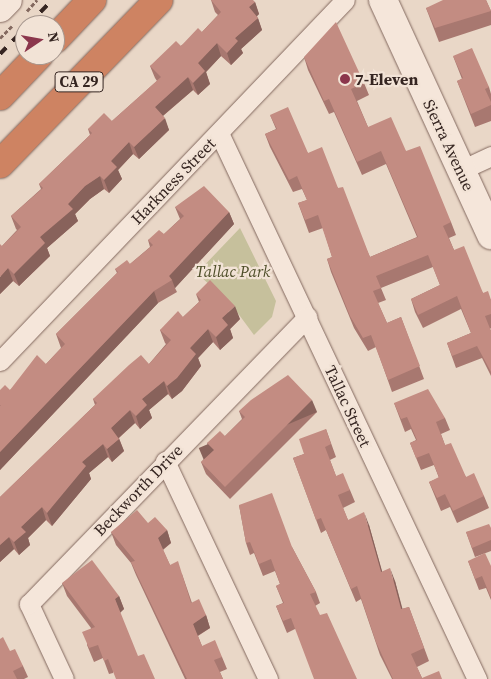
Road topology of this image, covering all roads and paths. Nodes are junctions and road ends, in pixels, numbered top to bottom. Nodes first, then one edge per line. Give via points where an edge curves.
1 (8, 0) edge
2 (92, 0) edge
3 (159, 0) edge
4 (345, 0) edge
5 (383, 0) edge
6 (0, 8) edge
7 (65, 28) edge
8 (29, 65) edge
9 (0, 96) edge
10 (219, 133) junction
11 (491, 156) edge
12 (0, 164) edge
13 (461, 170) junction
14 (491, 235) edge
15 (307, 317) junction
16 (0, 361) edge
17 (165, 461) junction
18 (64, 679) edge
19 (268, 679) edge
20 (477, 679) edge

1 - 6 street
2 - 7 highway
3 - 12 highway, CA 29
4 - 10 street, Harkness Street
5 - 13 street, Sierra Avenue
8 - 9 highway, CA 29
10 - 15 street, Tallac Street
10 - 16 street, Harkness Street
11 - 13 street
13 - 14 street, Sierra Avenue
15 - 17 street, Beckworth Drive
15 - 20 street, Tallac Street
17 - 18 street, Beckworth Drive via 29,604
17 - 19 street

